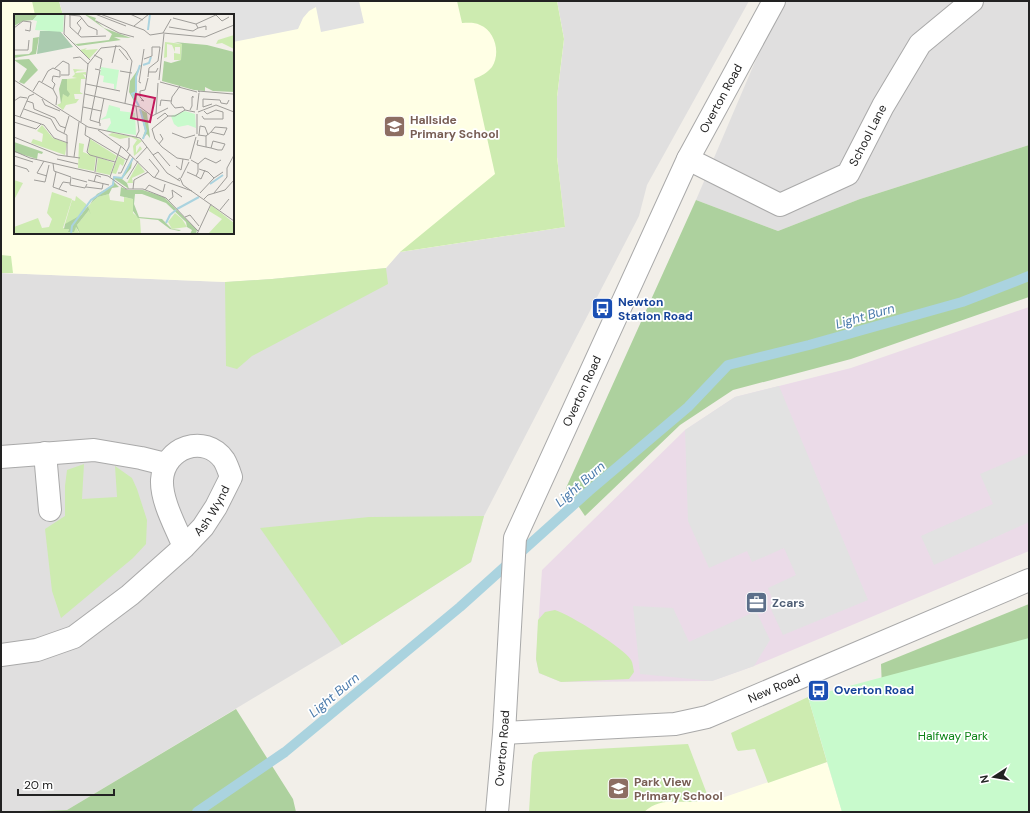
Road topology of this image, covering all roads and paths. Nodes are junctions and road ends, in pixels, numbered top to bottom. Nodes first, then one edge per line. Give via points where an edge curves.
1 (774, 1) edge
2 (972, 1) edge
3 (688, 159) junction
4 (45, 453) junction
5 (1, 457) edge
6 (165, 464) junction
7 (50, 510) dead end
8 (184, 547) junction
9 (1029, 580) edge
10 (1, 655) edge
11 (504, 733) junction
12 (497, 812) edge

1 - 3 street, Overton Road
2 - 3 street, School Lane via 920,44 883,106 848,174 780,205
3 - 11 street, Overton Road via 515,538
4 - 5 street
4 - 6 street via 94,450
4 - 7 street
6 - 8 street, Ash Wynd via 162,481 166,502
6 - 8 street, Ash Wynd via 179,450 198,446 216,453 224,459 228,468 230,477 212,514
8 - 10 street, Ash Wynd via 130,595 74,637 36,650
9 - 11 street, New Road via 707,716 675,724
11 - 12 street, Overton Road

